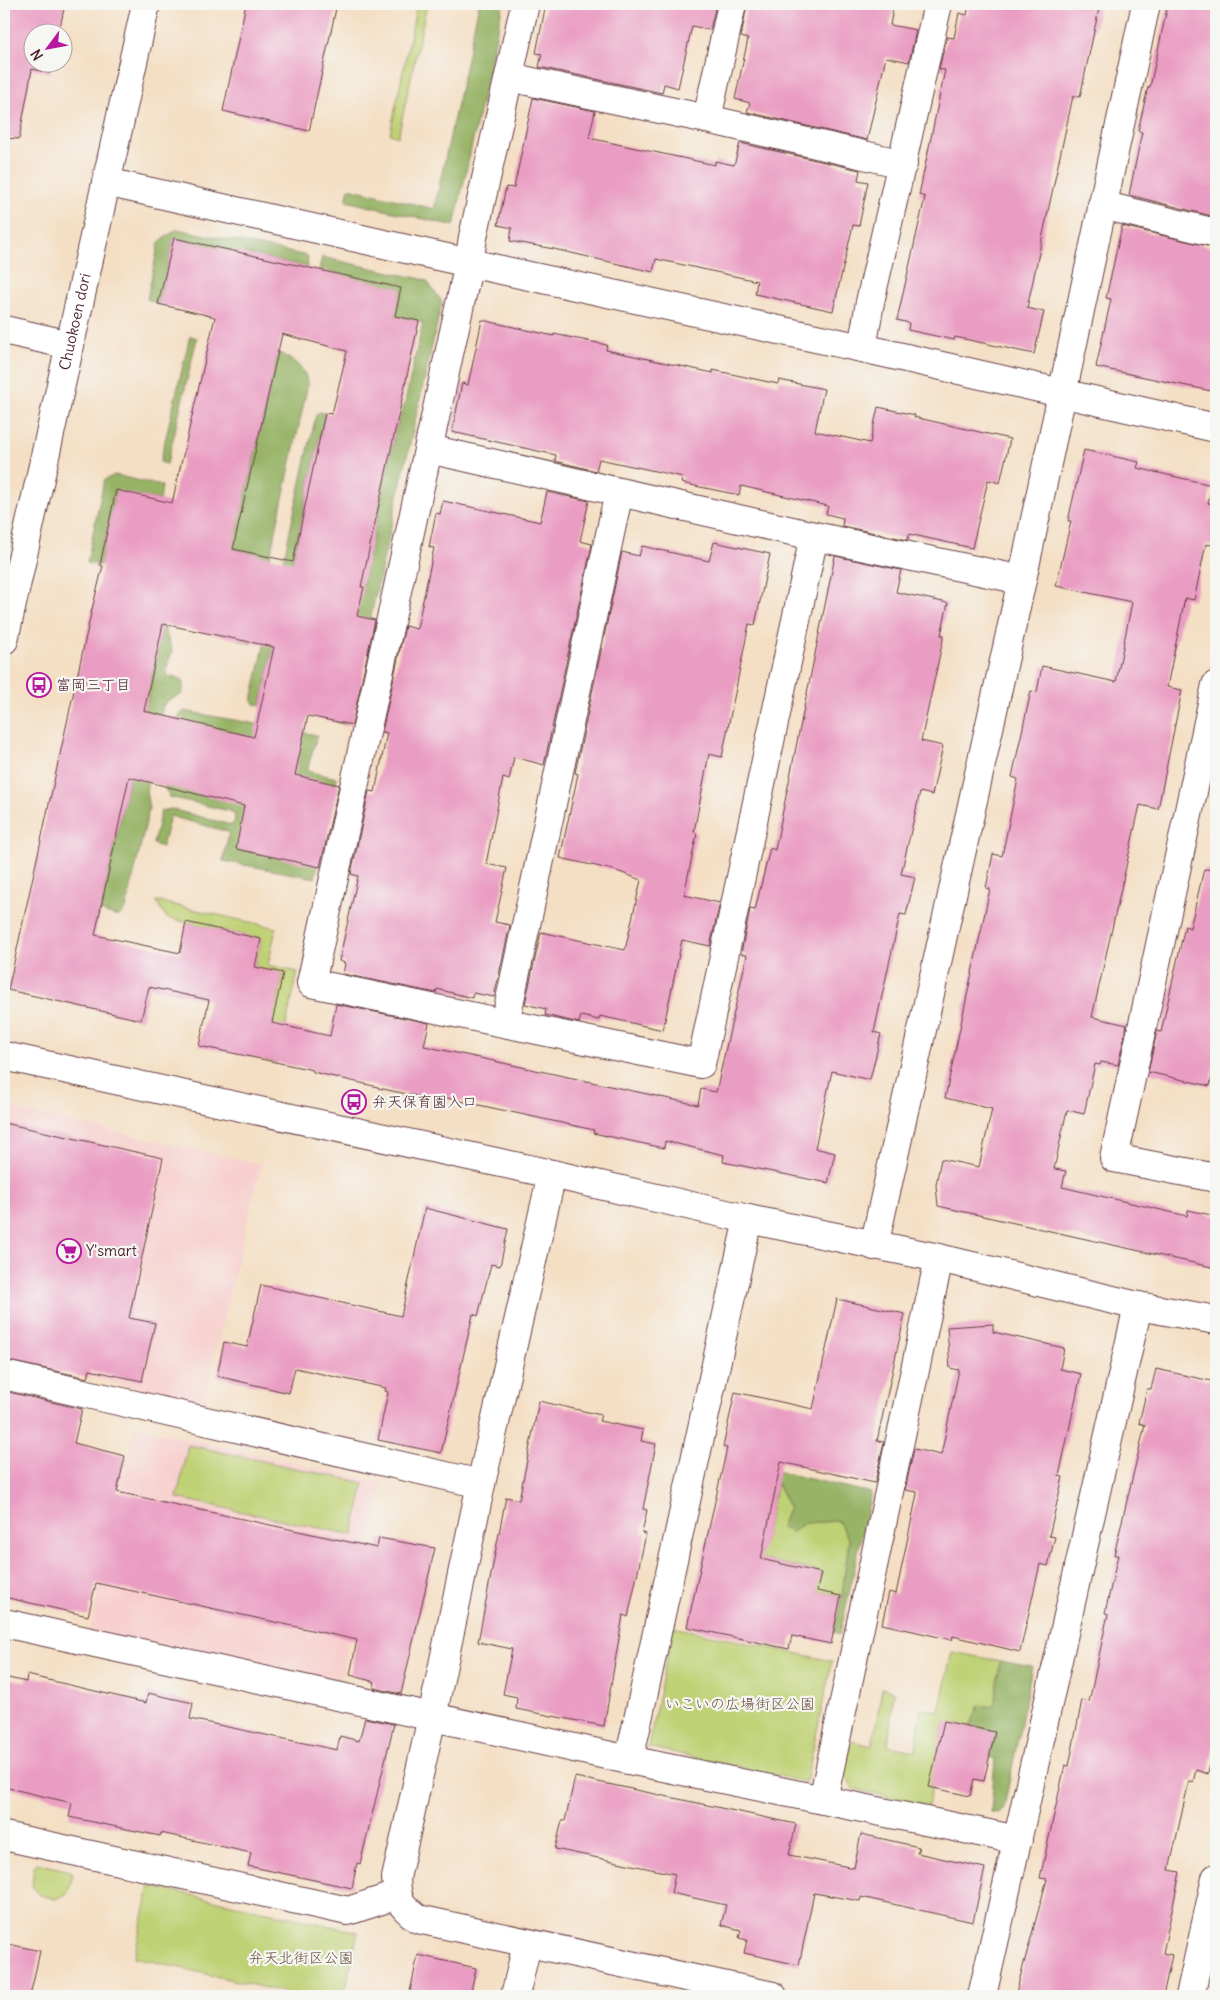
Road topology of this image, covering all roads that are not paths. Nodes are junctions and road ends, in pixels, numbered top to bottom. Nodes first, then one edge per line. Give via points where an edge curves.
1 (146, 4) edge
2 (525, 4) edge
3 (732, 4) edge
4 (938, 4) edge
5 (1146, 4) edge
6 (509, 77) junction
7 (708, 119) junction
8 (903, 164) junction
9 (106, 182) junction
10 (1102, 206) junction
11 (1216, 233) edge
12 (469, 263) junction
13 (4, 330) edge
14 (70, 345) junction
15 (862, 348) junction
16 (1062, 394) junction
17 (1216, 428) edge
18 (429, 449) junction
19 (620, 492) junction
20 (814, 536) junction
21 (1022, 580) junction
22 (4, 640) edge
23 (1216, 684) edge
24 (505, 1023) junction
25 (4, 1056) edge
26 (552, 1174) junction
27 (1216, 1178) edge
28 (748, 1219) junction
29 (874, 1246) junction
30 (939, 1258) junction
31 (1138, 1306) junction
32 (1216, 1320) edge
33 (4, 1374) edge
34 (480, 1484) junction
35 (4, 1623) edge
36 (432, 1717) junction
37 (629, 1760) junction
38 (823, 1800) junction
39 (4, 1836) edge
40 (1018, 1840) junction
41 (1216, 1878) edge
42 (397, 1895) junction
43 (527, 1944) junction
44 (515, 1996) edge
45 (774, 1996) edge
46 (982, 1996) edge
47 (1190, 1996) edge

1 - 9 street, Chuokoen dori
2 - 6 street
3 - 7 street
4 - 8 street
5 - 10 street
6 - 7 street
6 - 12 street
7 - 8 street
8 - 15 street
9 - 12 street
9 - 14 street, Chuokoen dori
10 - 11 street
10 - 16 street
12 - 15 street
12 - 18 street
13 - 14 street
14 - 22 street, Chuokoen dori
15 - 16 street
16 - 17 street
16 - 21 street
18 - 19 street
18 - 24 street via 311,983
19 - 20 street
19 - 24 street
20 - 21 street
20 - 24 street via 701,1064
21 - 29 street
23 - 27 street via 1114,1158
25 - 26 street
26 - 28 street
26 - 34 street
28 - 29 street
28 - 37 street
29 - 30 street
30 - 31 street
30 - 38 street
31 - 32 street
31 - 40 street
33 - 34 street
34 - 36 street
35 - 36 street
36 - 37 street
36 - 42 street via 396,1878
37 - 38 street
38 - 40 street
39 - 42 street via 348,1911
40 - 46 street
41 - 47 street
42 - 43 street via 402,1907 418,1919
43 - 44 street
43 - 45 street

